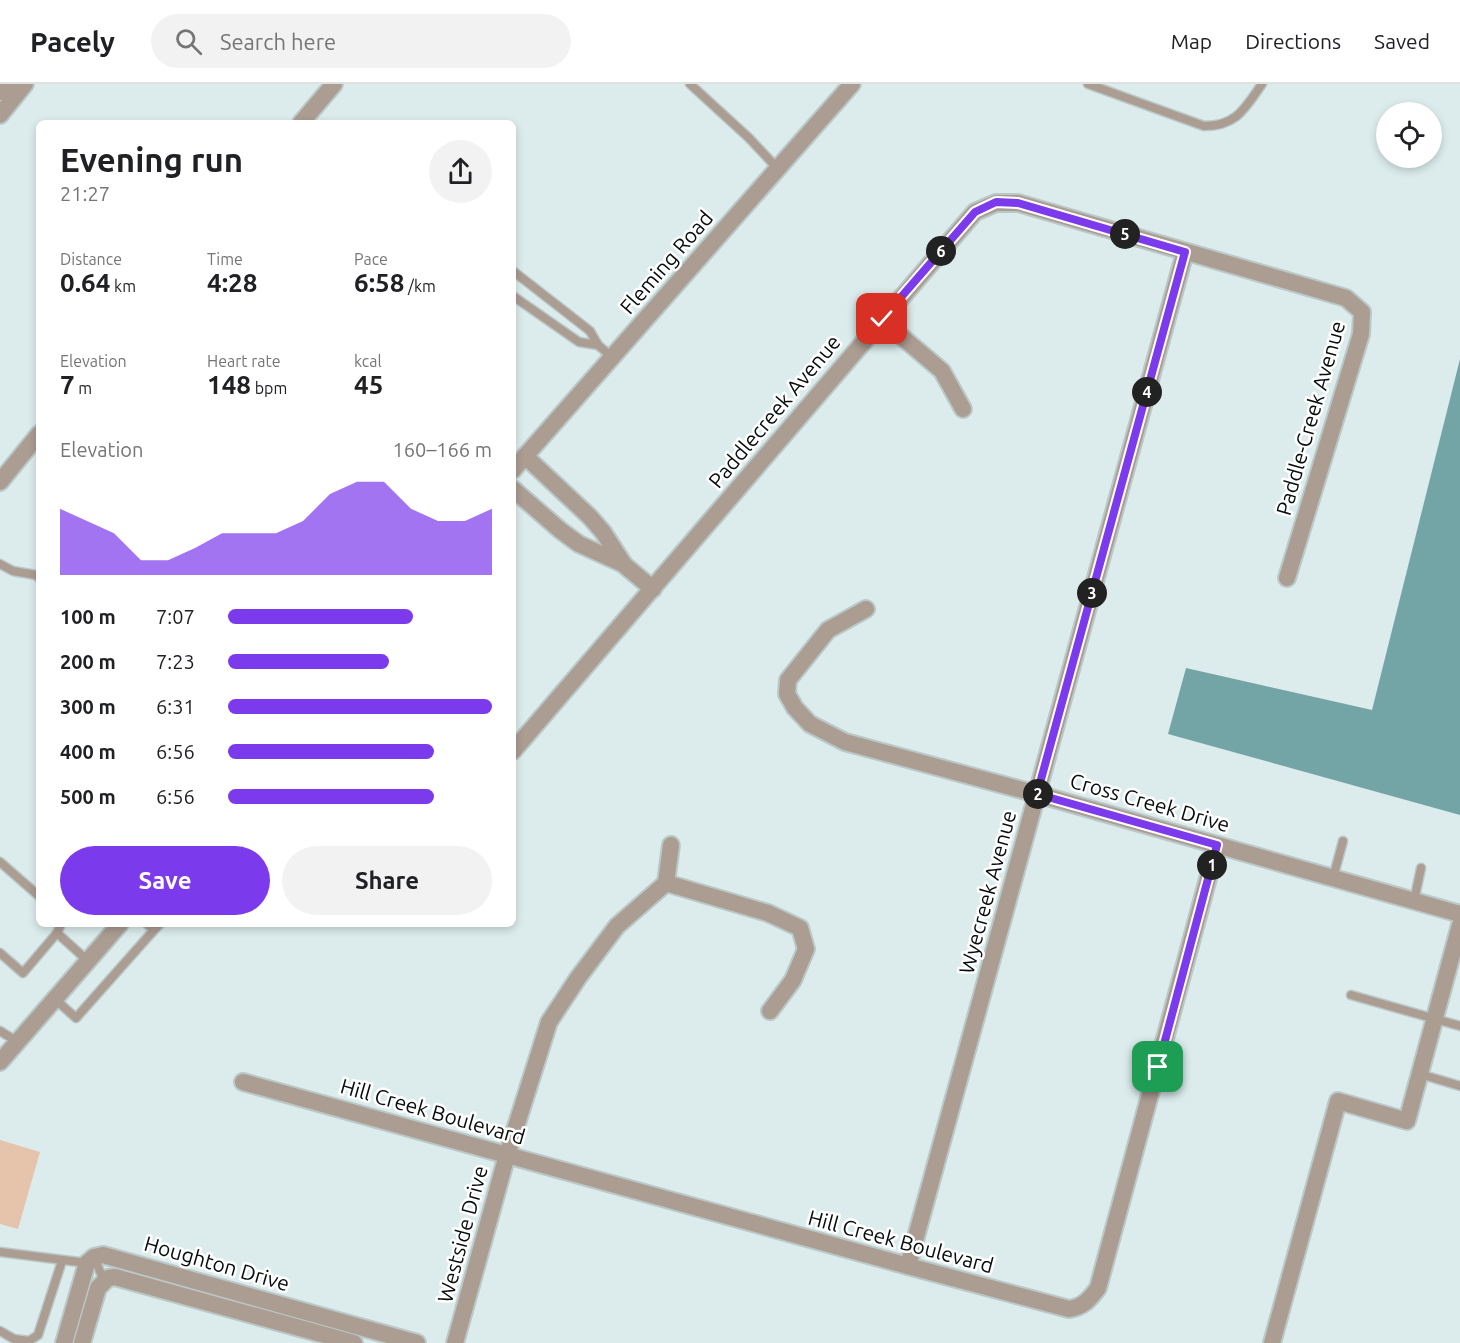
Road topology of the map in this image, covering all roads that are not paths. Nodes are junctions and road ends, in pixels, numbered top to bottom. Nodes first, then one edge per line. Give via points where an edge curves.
1 (6, 84) edge
2 (25, 84) edge
3 (334, 84) edge
4 (690, 84) edge
5 (852, 84) edge
6 (1088, 84) edge
7 (1262, 84) edge
8 (0, 92) edge
9 (0, 116) edge
10 (304, 120) edge
11 (778, 169) junction
12 (1185, 252) junction
13 (516, 273) edge
14 (516, 298) edge
15 (882, 319) junction
16 (598, 345) junction
17 (612, 357) junction
18 (963, 409) dead end
19 (36, 438) edge
20 (525, 456) junction
21 (516, 466) edge
22 (0, 482) edge
23 (516, 492) edge
24 (0, 564) edge
25 (623, 564) junction
26 (36, 575) edge
27 (1287, 578) dead end
28 (653, 589) junction
29 (866, 609) dead end
30 (516, 748) edge
31 (1037, 794) junction
32 (1343, 841) dead end
33 (670, 845) dead end
34 (1217, 845) junction
35 (0, 862) edge
36 (1421, 868) dead end
37 (1333, 878) junction
38 (666, 883) junction
39 (36, 893) edge
40 (1414, 901) junction
41 (1460, 914) edge
42 (1460, 925) edge
43 (117, 927) edge
44 (157, 927) edge
45 (59, 928) edge
46 (0, 953) edge
47 (88, 961) junction
48 (1351, 994) dead end
49 (55, 999) junction
50 (770, 1011) dead end
51 (1435, 1018) junction
52 (1460, 1026) edge
53 (0, 1031) edge
54 (18, 1042) junction
55 (0, 1062) edge
56 (1420, 1074) junction
57 (243, 1082) dead end
58 (1460, 1086) edge
59 (507, 1155) junction
60 (0, 1251) edge
61 (90, 1260) junction
62 (62, 1261) junction
63 (908, 1266) junction
64 (104, 1281) junction
65 (234, 1291) junction
66 (230, 1309) junction
67 (348, 1324) junction
68 (0, 1331) edge
69 (346, 1342) edge
70 (64, 1343) edge
71 (82, 1343) edge
72 (417, 1343) edge
73 (455, 1343) edge
74 (1272, 1343) edge

1 - 8 street
2 - 9 street
3 - 10 street
4 - 11 lane
5 - 11 street, Fleming Road
6 - 7 lane via 1204,126 1216,126 1240,115
11 - 17 street, Fleming Road
12 - 15 street, Paddlecreek Avenue via 1018,203 996,202 975,212
12 - 27 street, Paddle-Creek Avenue via 1346,298 1362,312 1361,334
12 - 31 street, Wyecreek Avenue
13 - 16 lane via 590,331
14 - 16 lane via 579,342
15 - 18 street via 942,371
15 - 28 street, Paddlecreek Avenue
16 - 17 lane
17 - 20 street, Fleming Road
19 - 22 street
20 - 21 street, Fleming Road
20 - 25 street via 590,517
23 - 25 street via 579,544
24 - 26 lane
25 - 28 street
28 - 30 street, Paddlecreek Avenue
29 - 31 street, Cross Creek Drive via 828,630 788,680 787,694 795,708 810,724 845,742
31 - 34 street, Cross Creek Drive
31 - 63 street, Wyecreek Avenue
32 - 37 lane
33 - 38 street
34 - 37 street, Cross Creek Drive
34 - 63 street, Hill Creek Boulevard via 1098,1288 1086,1303 1069,1309
35 - 39 lane
36 - 40 lane
37 - 40 street, Cross Creek Drive
38 - 50 street via 768,913 800,927 806,949 793,980
38 - 59 street, Westside Drive via 618,926 549,1022
40 - 41 street, Cross Creek Drive
42 - 51 street
43 - 47 street
44 - 49 lane via 76,1018
45 - 46 lane via 23,973
45 - 47 lane
47 - 49 street
48 - 51 lane
49 - 54 street
51 - 52 lane
51 - 56 street
53 - 54 lane
54 - 55 street
56 - 58 lane
56 - 74 street via 1407,1121 1338,1101
57 - 59 street, Hill Creek Boulevard
59 - 63 street, Hill Creek Boulevard
59 - 73 street, Westside Drive
60 - 62 lane
61 - 62 lane
61 - 64 lane
61 - 65 street, Houghton Drive via 113,1257
61 - 70 street
62 - 68 lane via 38,1335 29,1341
64 - 66 street, Houghton Drive via 115,1277
64 - 71 street via 98,1288
65 - 66 lane
65 - 67 street, Houghton Drive
66 - 69 street, Houghton Drive
67 - 69 street
67 - 72 street, Houghton Drive

